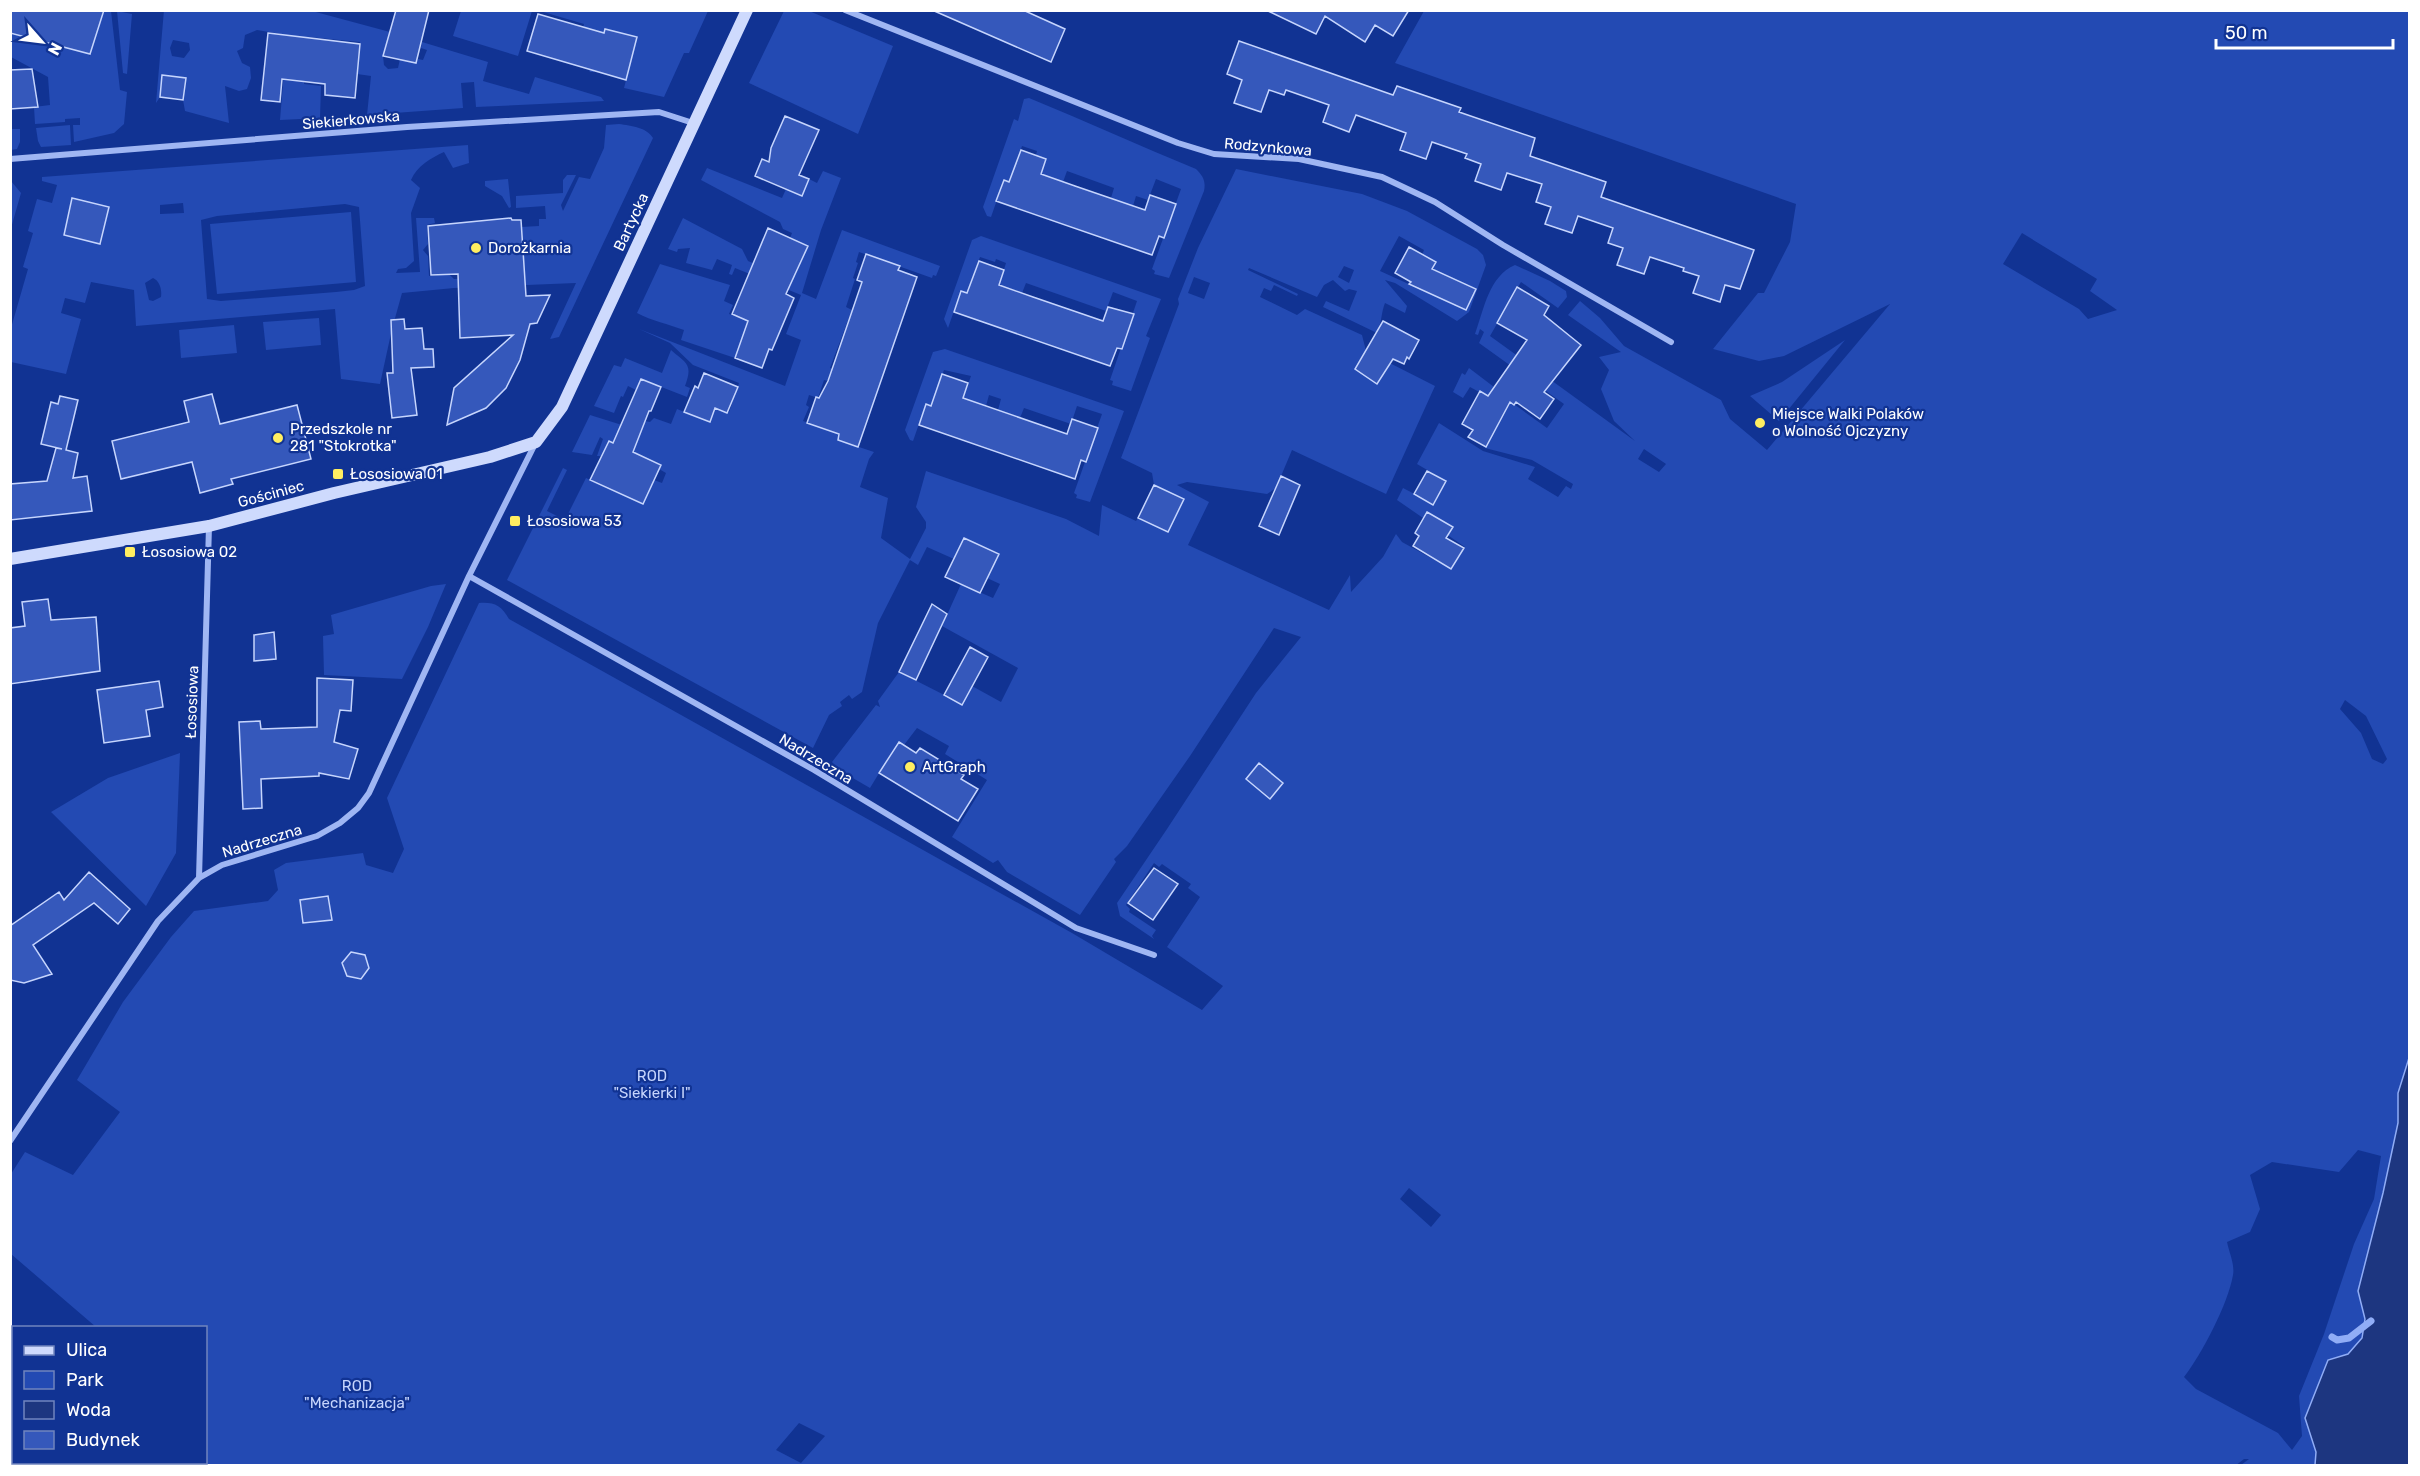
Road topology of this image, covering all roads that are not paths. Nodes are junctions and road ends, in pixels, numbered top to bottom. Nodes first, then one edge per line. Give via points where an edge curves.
1 (747, 10) edge
2 (845, 10) edge
3 (693, 123) junction
4 (10, 159) edge
5 (1671, 342) dead end
6 (536, 442) junction
7 (209, 526) junction
8 (10, 559) edge
9 (469, 576) junction
10 (199, 878) junction
11 (1154, 955) dead end
12 (10, 1141) edge

1 - 3 street, Bartycka
2 - 5 street, Rodzynkowa via 1178,143 1214,154 1299,159 1382,177 1435,202
3 - 4 street, Siekierkowska via 658,112
3 - 6 street, Bartycka via 562,406
6 - 7 street, Gościniec via 490,457
6 - 9 street, Nadrzeczna
7 - 8 street, Gościniec
7 - 10 street, Łososiowa
9 - 10 street, Nadrzeczna via 369,793 358,808 317,836 222,865
9 - 11 street, Nadrzeczna via 814,770 1076,928
10 - 12 street, Nadrzeczna via 158,921

